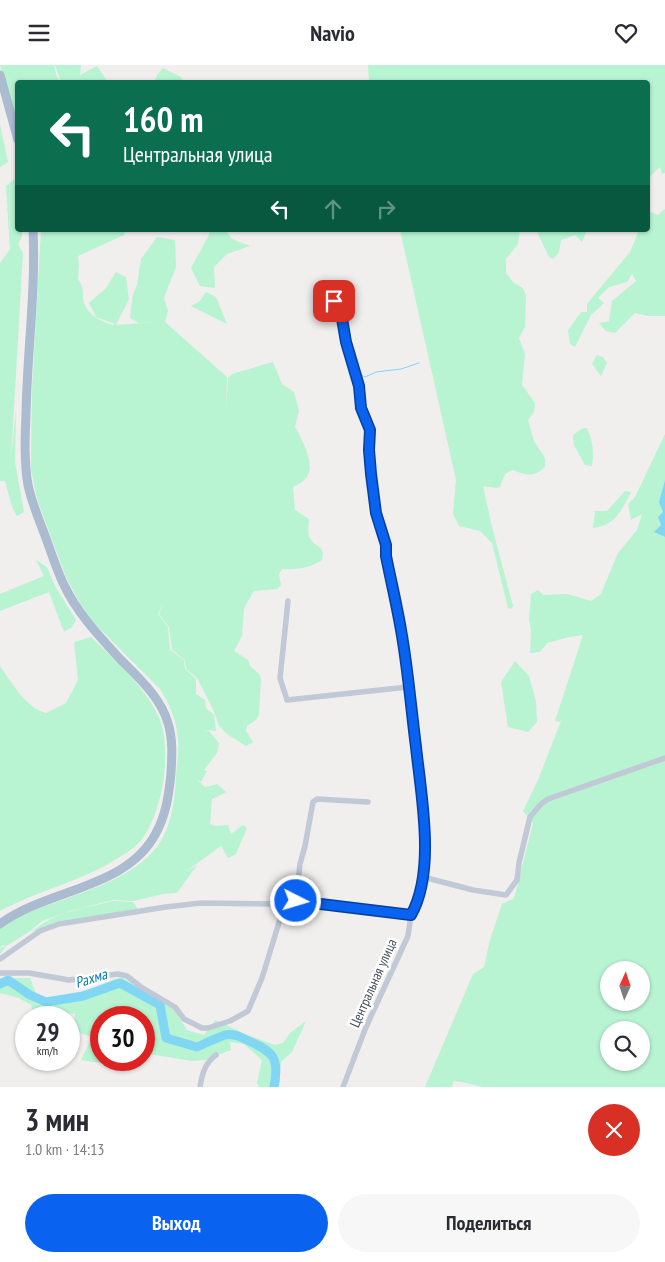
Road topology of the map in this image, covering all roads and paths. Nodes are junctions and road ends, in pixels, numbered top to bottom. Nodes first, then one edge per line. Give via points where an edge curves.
1 (0, 75) edge
2 (15, 129) edge
3 (33, 232) edge
4 (334, 301) dead end
5 (288, 601) dead end
6 (408, 687) junction
7 (665, 758) edge
8 (368, 802) dead end
9 (423, 877) junction
10 (296, 901) junction
11 (285, 903) junction
12 (411, 915) junction
13 (0, 924) edge
14 (0, 959) edge
15 (0, 973) edge
16 (216, 1055) dead end
17 (200, 1087) edge
18 (344, 1087) edge

1 - 2 main road
3 - 13 main road via 26,418 28,485 63,583 78,611 151,692 165,714 171,736 172,765 162,822 142,853 118,871 23,909
4 - 6 street, Центральная улица via 340,307 359,386 361,408 370,430 369,456 376,513 386,545
5 - 6 street via 280,678 287,700
6 - 9 street, Центральная улица via 420,775
7 - 9 street via 541,804 530,817 517,881 506,895 474,891
8 - 10 street via 317,799 313,802
9 - 12 street, Центральная улица via 418,903
10 - 11 street
10 - 12 street
11 - 14 street via 187,904 59,924 40,931
11 - 15 street via 262,978 248,1011 208,1028 184,1019 176,1007 127,976 118,974 69,980 29,973
12 - 18 street, Центральная улица via 408,935 366,1027
16 - 17 street via 202,1074

